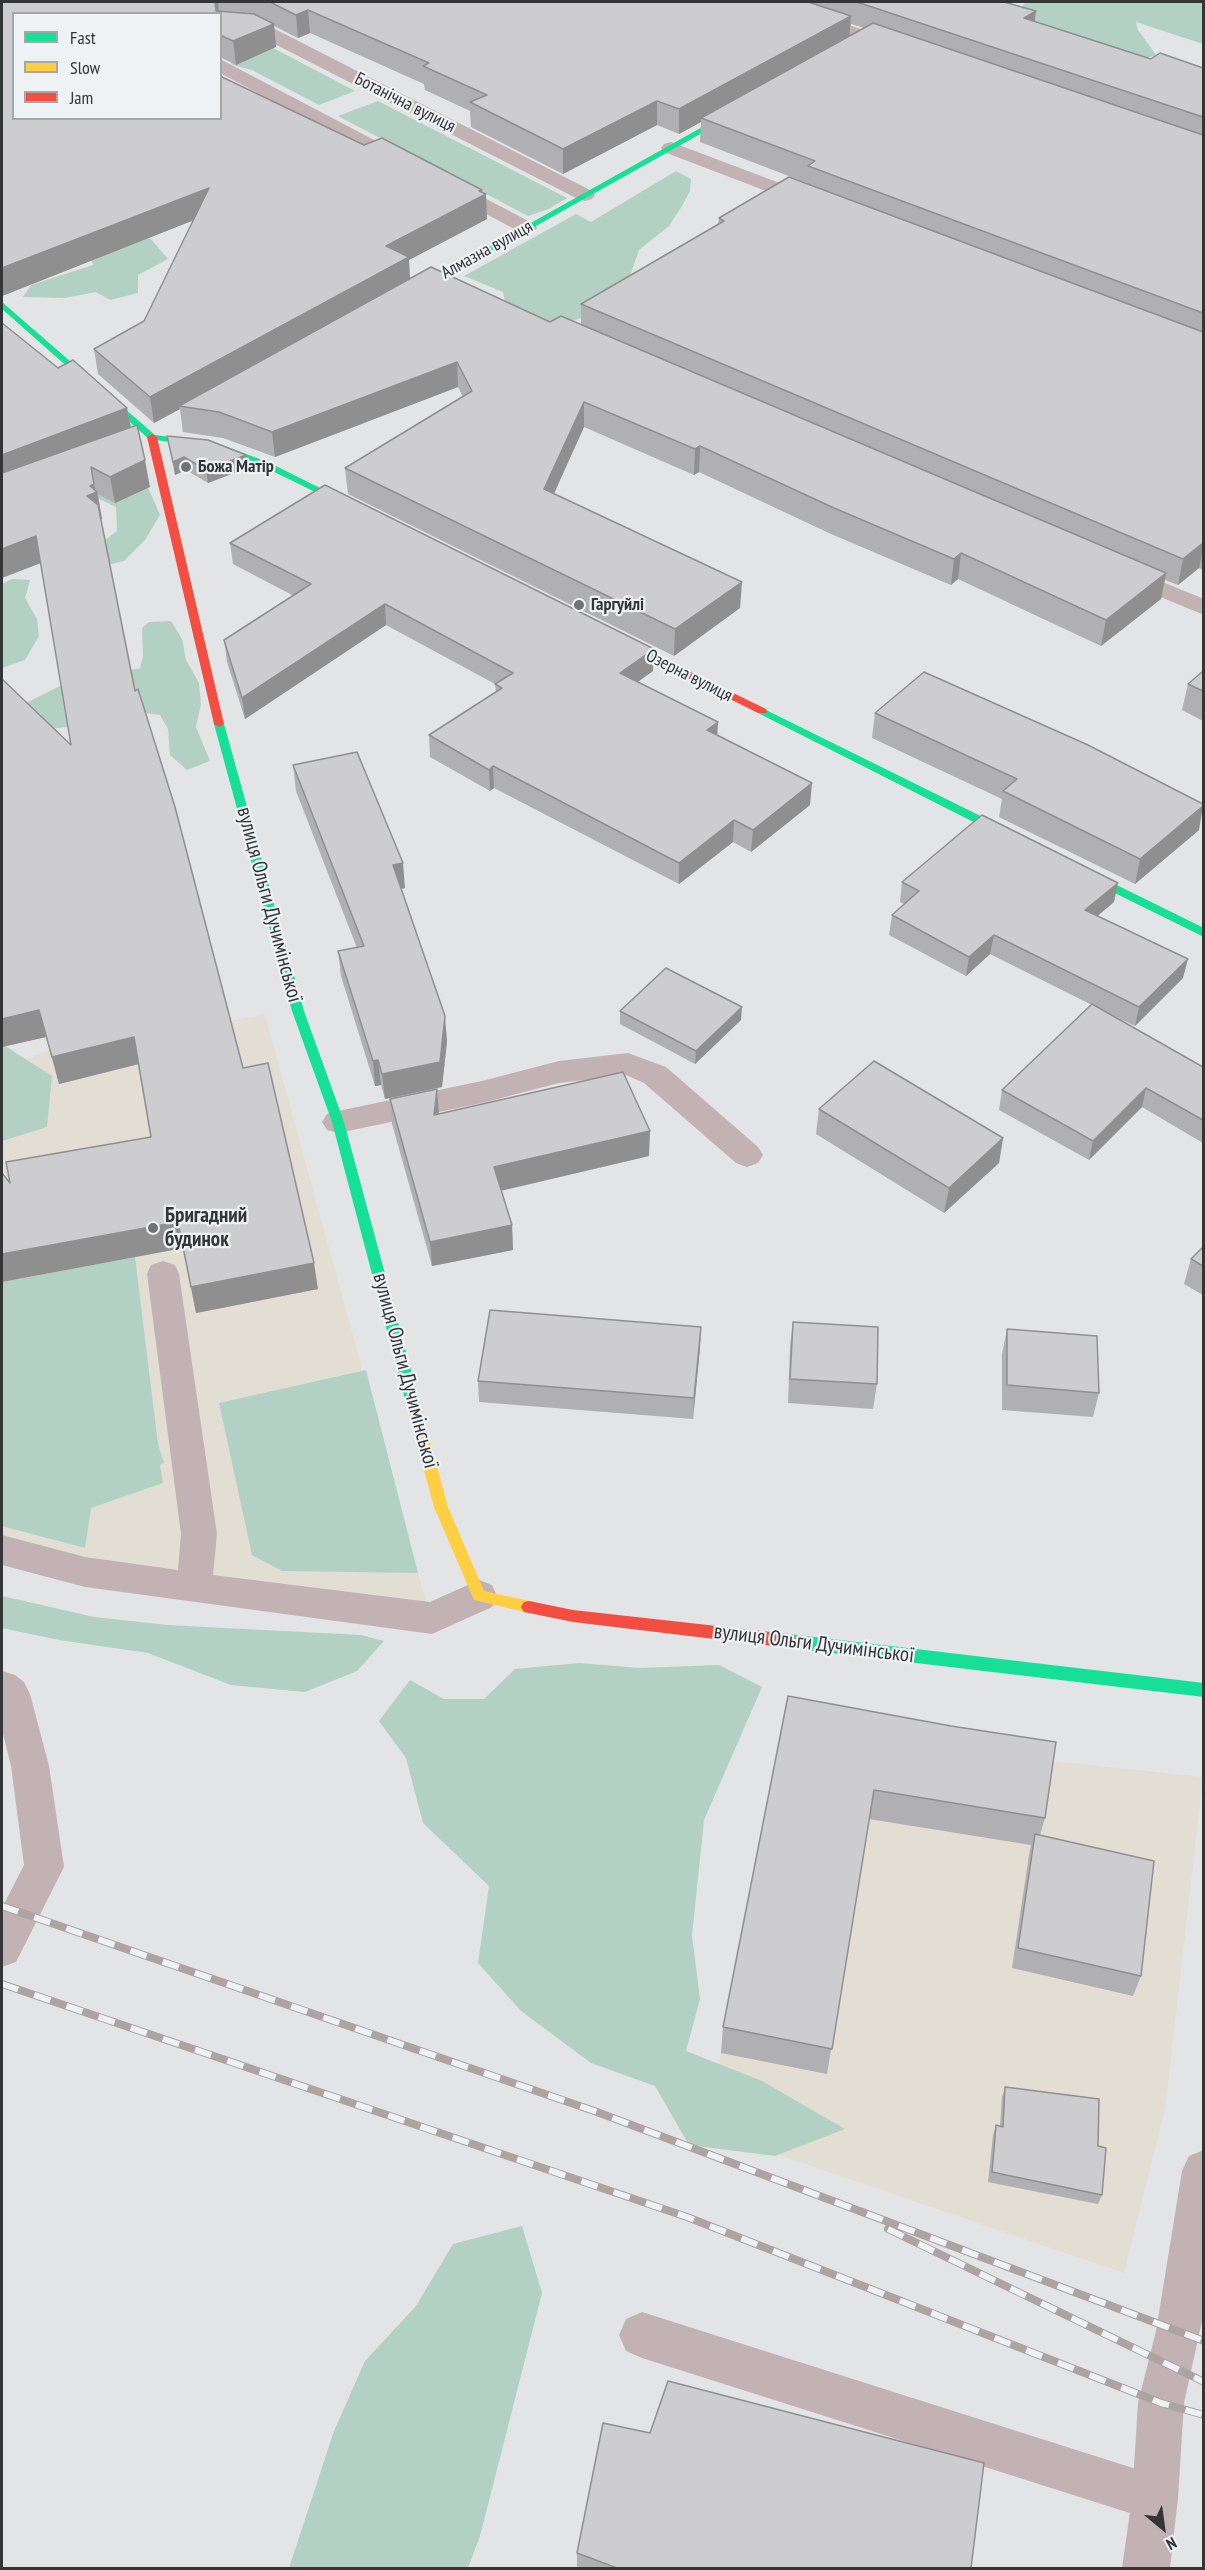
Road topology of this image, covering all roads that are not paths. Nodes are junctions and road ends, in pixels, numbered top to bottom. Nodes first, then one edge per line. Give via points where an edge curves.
1 (764, 2) edge
2 (222, 27) edge
3 (868, 38) junction
4 (847, 49) edge
5 (913, 53) edge
6 (222, 66) edge
7 (754, 101) edge
8 (670, 148) junction
9 (585, 195) junction
10 (837, 211) edge
11 (526, 228) junction
12 (398, 300) edge
13 (2, 305) edge
14 (173, 426) dead end
15 (147, 439) junction
16 (374, 518) edge
17 (1106, 566) edge
18 (1203, 608) edge
19 (597, 630) edge
20 (1033, 848) edge
21 (1065, 864) edge
22 (1203, 933) edge
23 (338, 1122) junction
24 (747, 1155) dead end
25 (163, 1274) dead end
26 (2, 1550) edge
27 (194, 1588) junction
28 (480, 1596) junction
29 (2, 1687) edge
30 (1203, 1690) edge
31 (2, 1948) edge
32 (1203, 2171) edge
33 (642, 2335) dead end
34 (1155, 2498) junction
35 (1146, 2568) edge

1 - 3 street
2 - 9 street, Ботанічна вулиця via 262,30
3 - 4 street
3 - 5 street
6 - 11 street
7 - 8 street, Алмазна вулиця
8 - 9 street, Алмазна вулиця
8 - 10 street
9 - 11 street, Алмазна вулиця
11 - 12 street, Алмазна вулиця via 449,281
13 - 15 street
14 - 15 street
15 - 16 street via 214,445 267,465
15 - 23 street, вулиця Ольги Дучимінської via 298,1011
17 - 18 street
19 - 20 street, Озерна вулиця
21 - 22 street
23 - 24 street via 559,1072 628,1065 655,1075
23 - 28 street, вулиця Ольги Дучимінської via 441,1507
25 - 27 street via 199,1534
26 - 27 street via 85,1572
27 - 28 street via 432,1618
28 - 30 street, вулиця Ольги Дучимінської via 573,1616
29 - 31 street via 11,1694 30,1766 44,1866
32 - 34 street via 1178,2331 1161,2403
33 - 34 street
34 - 35 street

